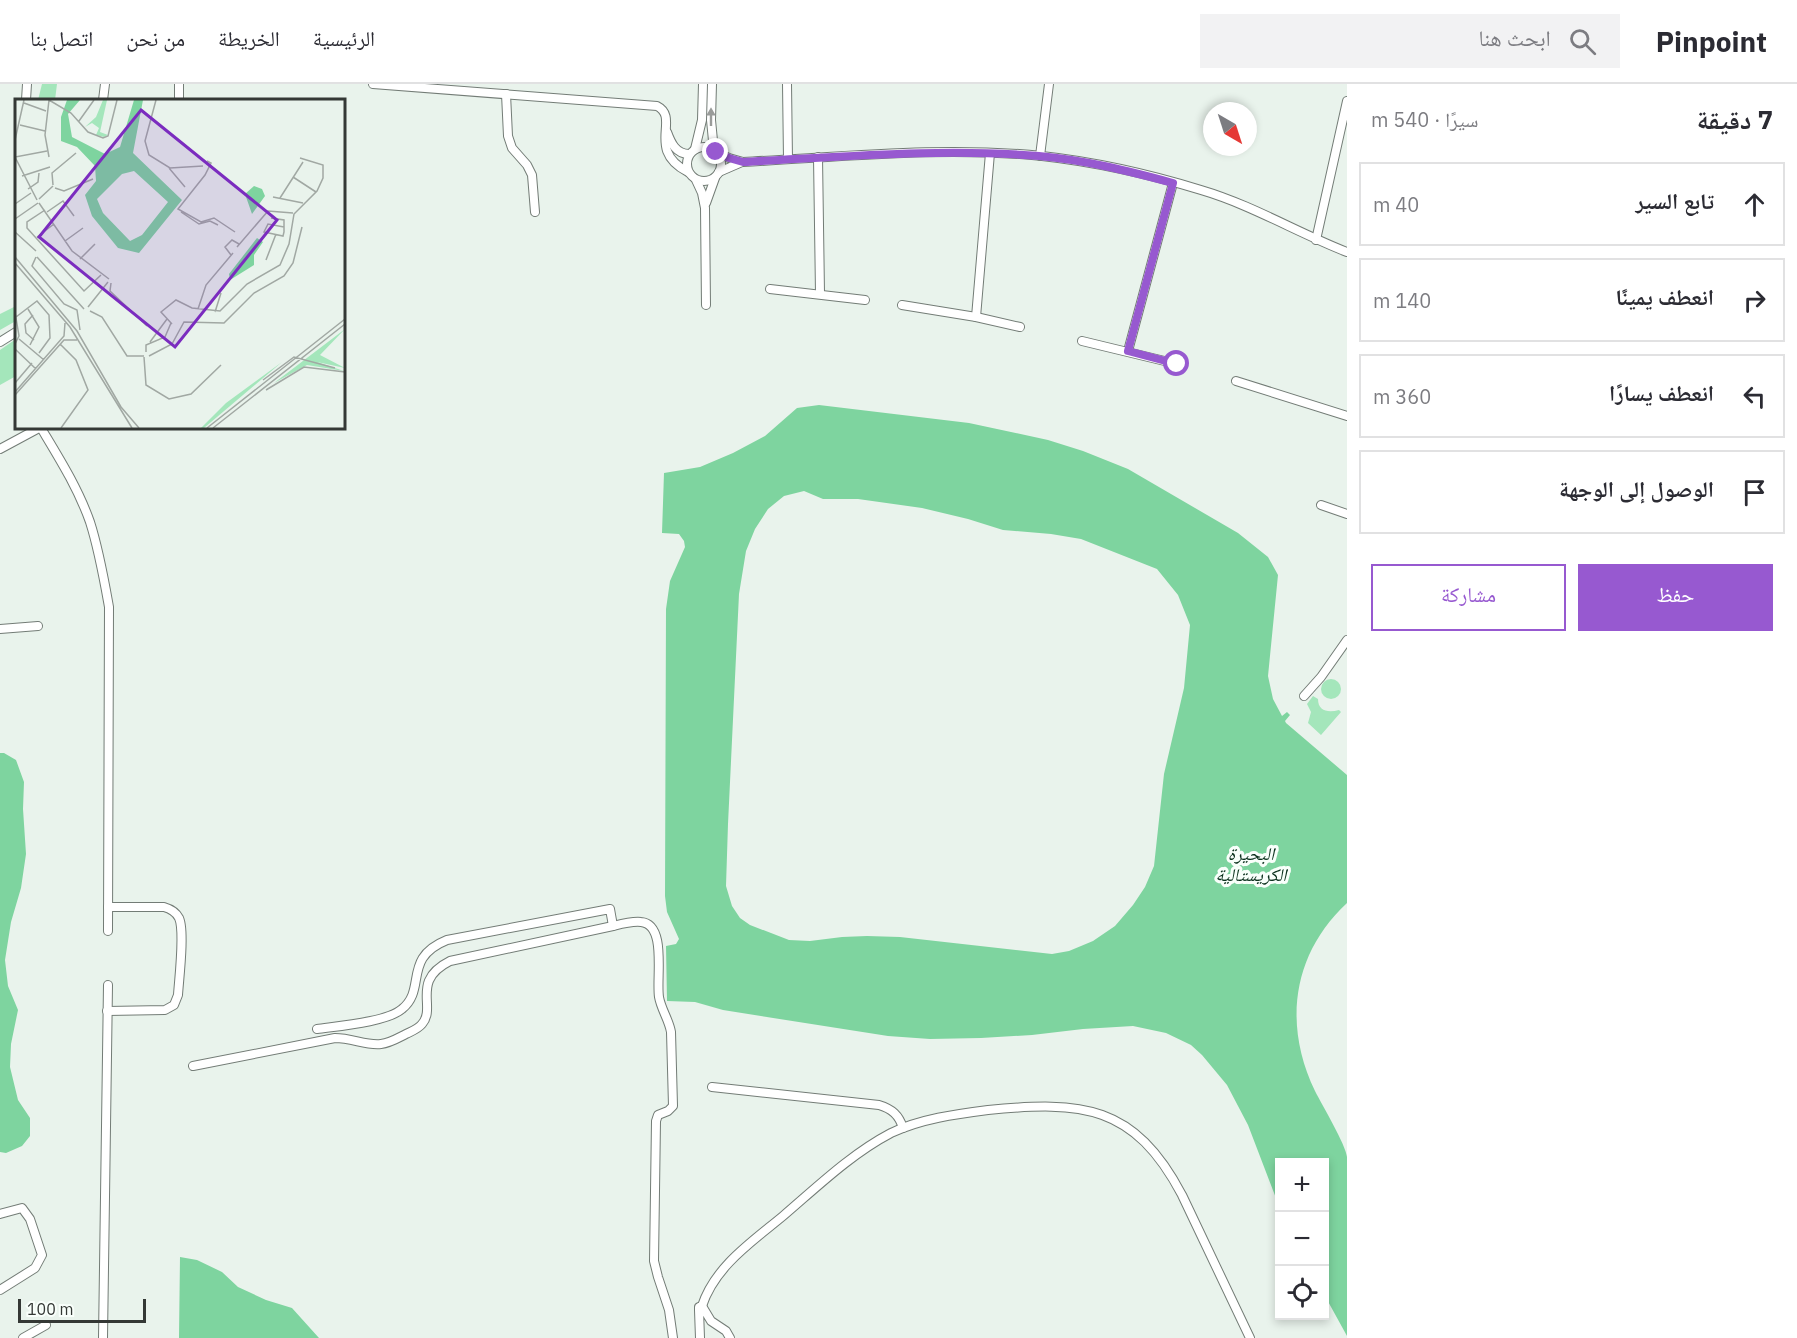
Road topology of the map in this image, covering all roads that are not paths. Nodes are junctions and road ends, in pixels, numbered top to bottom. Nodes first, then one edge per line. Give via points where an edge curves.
1 (27, 84) edge
2 (105, 84) edge
3 (373, 84) edge
4 (703, 84) edge
5 (712, 84) edge
6 (787, 84) edge
7 (1049, 84) edge
8 (506, 94) junction
9 (26, 99) edge
10 (103, 99) edge
11 (1347, 101) edge
12 (666, 130) junction
13 (715, 151) junction
14 (692, 152) junction
15 (990, 153) junction
16 (1040, 156) junction
17 (818, 158) junction
18 (788, 159) junction
19 (743, 162) junction
20 (688, 172) junction
21 (717, 175) junction
22 (696, 180) junction
23 (1173, 183) junction
24 (705, 207) junction
25 (535, 212) dead end
26 (1316, 240) junction
27 (1347, 252) edge
28 (770, 289) dead end
29 (820, 293) junction
30 (865, 300) dead end
31 (706, 305) dead end
32 (902, 305) dead end
33 (976, 317) junction
34 (1020, 327) dead end
35 (15, 333) edge
36 (1082, 341) dead end
37 (0, 342) edge
38 (1128, 351) junction
39 (1177, 364) dead end
40 (1236, 381) dead end
41 (1347, 416) edge
42 (38, 429) edge
43 (41, 429) edge
44 (0, 449) edge
45 (1321, 505) dead end
46 (1347, 514) edge
47 (38, 626) dead end
48 (0, 629) edge
49 (1347, 640) edge
50 (1304, 696) dead end
51 (108, 907) junction
52 (613, 926) junction
53 (108, 931) dead end
54 (108, 985) dead end
55 (107, 1011) junction
56 (317, 1029) dead end
57 (193, 1066) dead end
58 (712, 1087) dead end
59 (903, 1128) junction
60 (0, 1214) edge
61 (0, 1290) edge
62 (702, 1306) junction
63 (46, 1325) dead end
64 (22, 1338) edge
65 (104, 1338) edge
66 (673, 1338) edge
67 (700, 1338) edge
68 (730, 1338) edge
69 (1250, 1338) edge

1 - 9 street
2 - 10 street
3 - 8 street
4 - 14 street via 702,120
13 -> 5 street
6 - 18 street
7 - 16 street
8 - 12 street via 657,106 665,112
8 - 25 street via 508,136 532,175
11 - 26 street
12 - 14 street via 677,151
12 - 20 street via 664,140 669,155
13 - 14 street via 705,147
13 - 19 street
13 - 21 street via 720,159
14 - 20 street via 686,165
15 - 16 street
15 - 17 street
15 - 33 street
16 - 23 street via 1114,167
17 - 18 street
17 - 29 street
18 - 19 street
19 - 21 street
20 - 22 street
21 - 22 street via 706,181
21 - 24 street
22 - 24 street
23 - 26 street via 1228,199
23 - 38 street
24 - 31 street
26 - 27 street
28 - 29 street
29 - 30 street
32 - 33 street
33 - 34 street
35 - 37 street
36 - 38 street
38 - 39 street
40 - 41 street
42 - 44 street
43 - 51 street via 71,480 89,521 109,608
45 - 46 street
47 - 48 street
49 - 50 street
51 - 53 street
51 - 55 street via 165,907 178,916 181,929 178,995 174,1005 165,1010
52 - 56 street via 610,909 447,940 422,959 413,995 401,1010 384,1018
52 - 57 street via 445,963 429,982 424,1022 386,1043 335,1038
52 - 66 street via 640,921 655,930 659,998 671,1032 673,1106 658,1115 656,1121 654,1244
54 - 55 street
55 - 65 street
58 - 59 street via 879,1105 894,1112
59 - 62 street via 875,1142 835,1172 748,1245 716,1276
59 - 69 street via 959,1114 1044,1107 1086,1109 1121,1124 1145,1142 1171,1174
60 - 61 street via 22,1208 30,1219 42,1255 35,1268
62 - 67 street
62 - 68 street via 711,1321
63 - 64 street

